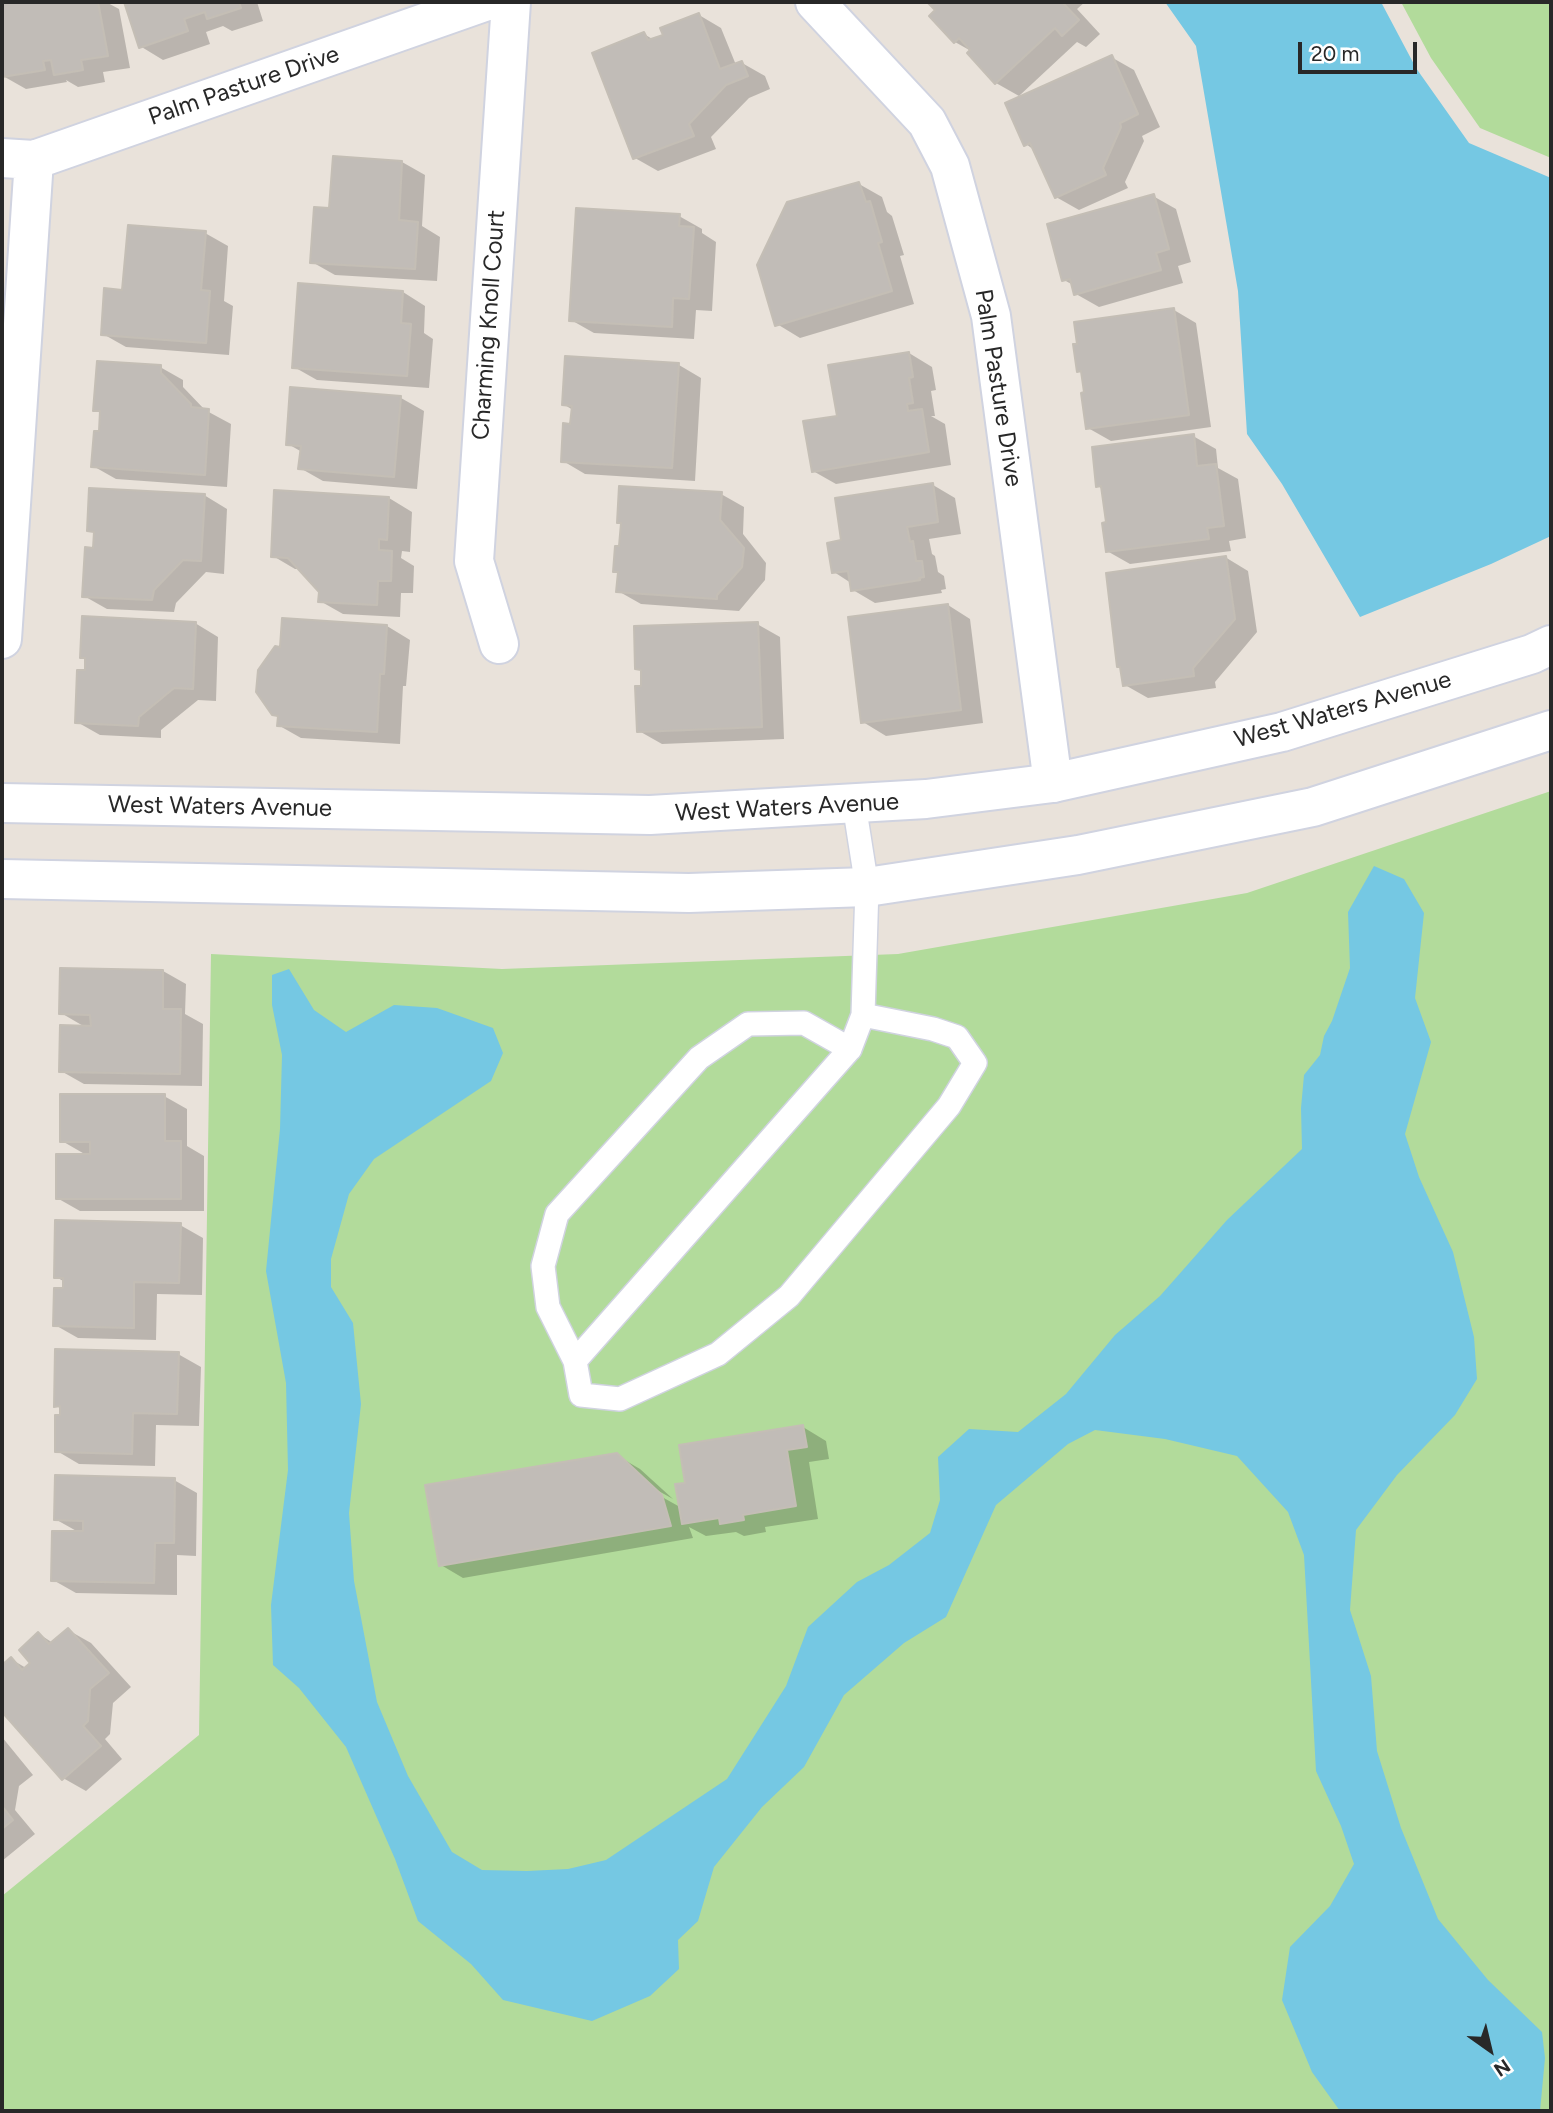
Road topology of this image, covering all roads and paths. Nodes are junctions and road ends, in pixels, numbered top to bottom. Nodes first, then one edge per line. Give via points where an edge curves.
1 (484, 2) edge
2 (511, 2) edge
3 (816, 2) edge
4 (18, 159) edge
5 (2, 639) edge
6 (499, 644) dead end
7 (1551, 645) edge
8 (1551, 730) edge
9 (1053, 783) junction
10 (2, 803) edge
11 (855, 804) junction
12 (2, 879) edge
13 (867, 887) junction
14 (863, 1015) junction
15 (850, 1049) junction
16 (575, 1361) junction

1 - 4 street, Palm Pasture Drive
2 - 6 street, Charming Knoll Court via 474,561
3 - 9 street, Palm Pasture Drive via 927,122 950,166 991,316
4 - 5 street
7 - 9 street, West Waters Avenue via 1282,732
8 - 13 street via 1314,807 1079,855
9 - 11 street, West Waters Avenue
10 - 11 street, West Waters Avenue via 650,816
11 - 13 lane
12 - 13 street via 689,893
13 - 14 lane
14 - 15 lane
14 - 16 lane via 957,1037 975,1063 949,1106 789,1296 718,1354 620,1399 581,1395
15 - 16 lane
15 - 16 lane via 804,1023 748,1024 699,1058 557,1214 543,1266 548,1307

